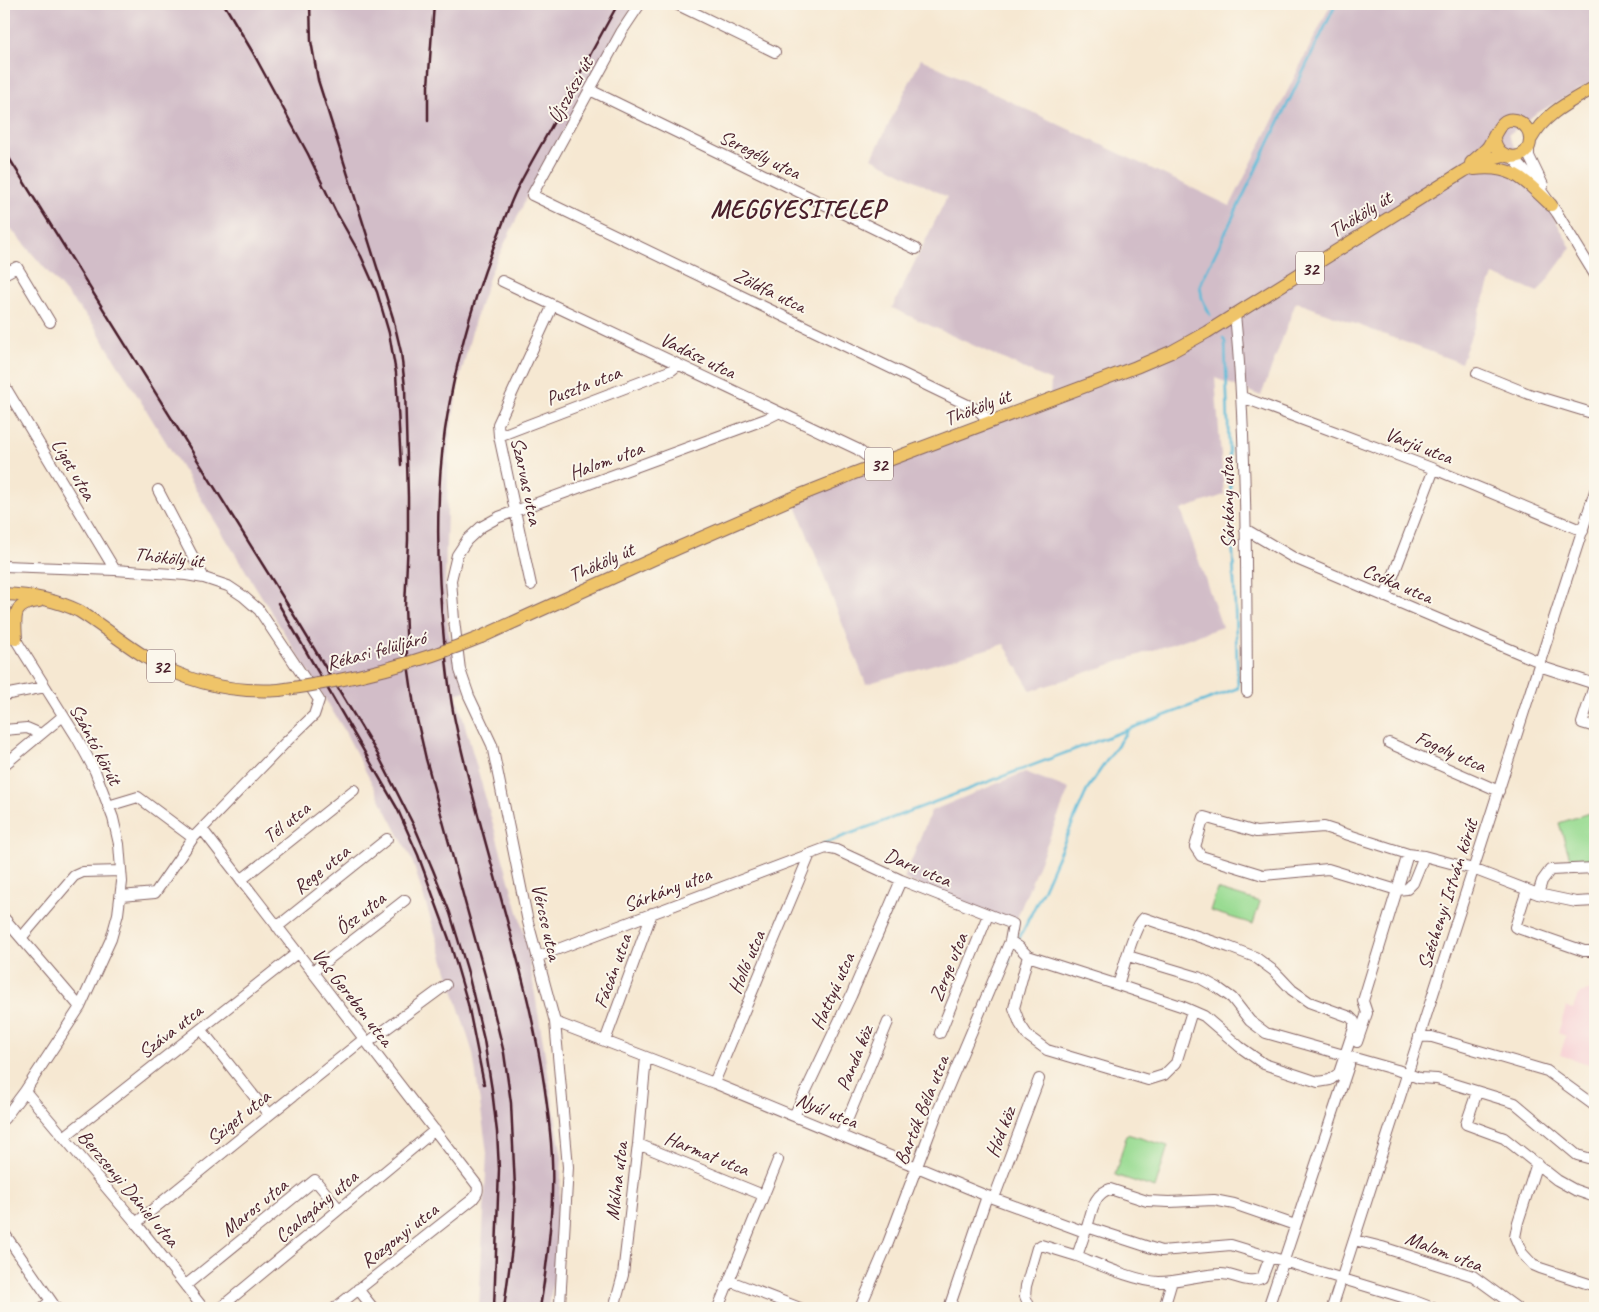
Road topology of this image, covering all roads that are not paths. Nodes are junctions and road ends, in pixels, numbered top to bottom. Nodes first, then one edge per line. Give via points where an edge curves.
1 (640, 4) edge
2 (676, 4) edge
3 (775, 52) dead end
4 (1595, 87) edge
5 (590, 90) junction
6 (1550, 114) junction
7 (1519, 122) junction
8 (1494, 138) junction
9 (1530, 143) junction
10 (1508, 156) junction
11 (1464, 171) junction
12 (532, 195) joint
13 (1554, 209) junction
14 (916, 250) dead end
15 (4, 274) edge
16 (1595, 275) edge
17 (502, 281) dead end
18 (553, 305) junction
19 (1235, 314) junction
20 (50, 322) dead end
21 (678, 365) junction
22 (1477, 373) dead end
23 (4, 385) edge
24 (1242, 397) junction
25 (778, 413) junction
26 (1595, 414) edge
27 (990, 422) junction
28 (499, 436) junction
29 (877, 464) junction
30 (1434, 469) junction
31 (158, 490) dead end
32 (1595, 491) edge
33 (516, 512) junction
34 (1245, 529) junction
35 (1583, 531) junction
36 (457, 555) joint
37 (4, 566) edge
38 (115, 570) junction
39 (204, 578) junction
40 (531, 586) dead end
41 (4, 587) edge
42 (9, 594) edge
43 (1385, 597) junction
44 (46, 600) junction
45 (4, 622) edge
46 (481, 637) joint
47 (16, 639) junction
48 (1539, 664) junction
49 (1595, 684) edge
50 (45, 687) junction
51 (1247, 692) dead end
52 (4, 695) edge
53 (63, 716) junction
54 (1595, 728) edge
55 (4, 730) edge
56 (41, 734) junction
57 (1389, 743) dead end
58 (4, 764) edge
59 (354, 790) dead end
60 (1498, 791) junction
61 (108, 806) junction
62 (202, 829) junction
63 (193, 838) junction
64 (387, 839) dead end
65 (810, 854) junction
66 (1408, 854) junction
67 (1424, 856) junction
68 (1595, 868) edge
69 (1473, 869) junction
70 (121, 871) junction
71 (241, 880) junction
72 (900, 880) junction
73 (1398, 890) junction
74 (1527, 890) junction
75 (1538, 894) junction
76 (121, 896) junction
77 (405, 900) dead end
78 (1595, 901) edge
79 (652, 913) junction
80 (988, 915) junction
81 (4, 918) edge
82 (1013, 924) joint
83 (277, 927) junction
84 (22, 938) junction
85 (1010, 942) junction
86 (1595, 951) edge
87 (297, 953) junction
88 (1028, 956) junction
89 (1128, 956) junction
90 (536, 957) junction
91 (312, 972) junction
92 (446, 985) dead end
93 (1118, 985) junction
94 (80, 1007) junction
95 (1192, 1011) junction
96 (555, 1022) junction
97 (888, 1022) dead end
98 (201, 1029) junction
99 (940, 1033) dead end
100 (1420, 1036) junction
101 (365, 1041) junction
102 (604, 1041) junction
103 (646, 1057) junction
104 (1348, 1057) junction
105 (1407, 1074) junction
106 (1039, 1079) dead end
107 (714, 1083) junction
108 (26, 1091) junction
109 (1477, 1092) junction
110 (1595, 1106) edge
111 (269, 1114) junction
112 (794, 1116) junction
113 (4, 1119) edge
114 (435, 1130) junction
115 (841, 1135) junction
116 (64, 1137) junction
117 (638, 1144) junction
118 (778, 1160) dead end
119 (1595, 1160) edge
120 (1537, 1163) junction
121 (917, 1167) junction
122 (477, 1185) joint
123 (763, 1194) junction
124 (990, 1197) junction
125 (1595, 1197) edge
126 (340, 1210) junction
127 (136, 1224) junction
128 (1295, 1225) junction
129 (1086, 1229) junction
130 (5, 1237) edge
131 (1354, 1240) junction
132 (1077, 1256) junction
133 (1270, 1257) junction
134 (1283, 1262) junction
135 (1341, 1279) junction
136 (730, 1281) junction
137 (1172, 1281) junction
138 (186, 1285) junction
139 (1595, 1286) edge
140 (358, 1289) junction
141 (1411, 1304) edge
142 (53, 1305) edge
143 (42, 1308) edge
144 (203, 1308) edge
145 (220, 1308) edge
146 (334, 1308) edge
147 (373, 1308) edge
148 (571, 1308) edge
149 (614, 1308) edge
150 (718, 1308) edge
151 (800, 1308) edge
152 (860, 1308) edge
153 (949, 1308) edge
154 (1030, 1308) edge
155 (1164, 1308) edge
156 (1268, 1308) edge
157 (1332, 1308) edge
158 (1433, 1308) edge
159 (1516, 1308) edge

1 - 5 street, Újszászi út
2 - 3 street
4 - 6 main road, 32
5 - 12 street, Újszászi út
5 - 14 street, Seregély utca
6 - 7 main road, 32
6 - 9 main road, 32
7 - 8 main road, Thököly út / 32 via 1505,122 1497,128
7 - 9 main road via 1529,132
8 - 10 main road via 1497,148
8 - 11 main road, Thököly út / 32
9 - 10 main road, Thököly út / 32 via 1519,156
9 - 13 street via 1528,156
10 - 11 main road, Thököly út / 32 via 1481,161
10 - 13 street via 1535,182
11 - 13 main road via 1489,168 1512,172
11 - 19 main road, Thököly út / 32
12 - 27 street, Zöldfa utca via 978,410
13 - 16 street
15 - 20 street via 17,267
17 - 18 street, Vadász utca
18 - 21 street, Vadász utca
18 - 28 street, Szarvas utca via 498,424
19 - 24 street, Sárkány utca
19 - 27 main road, Thököly út / 32 via 1171,352
21 - 25 street, Vadász utca
21 - 28 street, Puszta utca
22 - 26 street
23 - 38 street, Liget utca
24 - 30 street, Varjú utca
24 - 34 street, Sárkány utca
25 - 29 street, Vadász utca via 857,449
25 - 33 street, Halom utca
27 - 29 main road, Thököly út / 32
28 - 33 street, Szarvas utca
29 - 46 main road, Thököly út / 32 via 687,544
30 - 35 street, Varjú utca
30 - 43 street
31 - 39 street
32 - 35 street, Széchenyi István körút
33 - 36 street, Halom utca via 481,527
33 - 40 street, Szarvas utca
34 - 43 street, Csóka utca via 1294,558
34 - 51 street, Sárkány utca
35 - 48 street, Széchenyi István körút
36 - 90 street, Vércse utca via 451,580 460,670 492,745
37 - 38 street, Thököly út
38 - 39 street, Thököly út
39 - 62 street, Thököly út via 228,586 259,610 319,700 314,714
41 - 42 main road, 32
42 - 44 main road, 32
43 - 48 street, Csóka utca
44 - 46 main road, Rékasi felüljáró / 32, bridge via 79,611 164,668 206,684 248,691 324,684 395,667
44 - 47 main road via 28,602 16,612
45 - 47 street, Szántó körút
47 - 50 street, Szántó körút
48 - 49 street, Csóka utca
48 - 60 street, Széchenyi István körút
49 - 54 street via 1582,723
50 - 52 street
50 - 53 street, Szántó körút
53 - 56 street
53 - 61 street, Szántó körút via 95,771
55 - 56 street via 27,728
56 - 58 street
57 - 60 street, Fogoly utca
59 - 71 street, Tél utca
60 - 69 street, Széchenyi István körút
61 - 63 street via 138,797
61 - 70 street, Szántó körút via 119,844
62 - 63 street
62 - 71 street, Vas Gereben utca
63 - 76 street via 155,893
64 - 83 street, Rege utca
65 - 72 street, Daru utca via 826,848 836,850
65 - 79 street, Sárkány utca
65 - 107 street, Holló utca
66 - 67 street
66 - 73 street
66 - 73 street via 1324,827 1256,832 1204,817 1195,847 1201,856 1263,875 1328,869
67 - 69 street
67 - 73 street via 1413,883
68 - 75 street via 1550,870
69 - 74 street
69 - 100 street, Széchenyi István körút
70 - 76 street, Szántó körút
70 - 84 street via 83,872 74,876
71 - 83 street, Vas Gereben utca
72 - 80 street, Daru utca
72 - 112 street, Hattyú utca via 851,996
73 - 104 street via 1363,1001 1367,1013
74 - 75 street
74 - 86 street via 1515,927 1584,951
75 - 78 street via 1576,902
76 - 94 street, Szántó körút via 111,939
77 - 91 street, Ősz utca
79 - 90 street, Sárkány utca
79 - 102 street, Fácán utca
80 - 82 street, Daru utca
80 - 99 street, Zerge utca
81 - 84 street
82 - 85 street, Bartók Béla utca
83 - 87 street, Vas Gereben utca
84 - 94 street
85 - 88 street
85 - 121 street, Bartók Béla utca
87 - 91 street, Vas Gereben utca
87 - 98 street, Száva utca
88 - 93 street
88 - 95 street via 1014,1008 1028,1036 1047,1050 1148,1080 1164,1075 1176,1062
89 - 93 street
89 - 104 street via 1198,977 1218,988 1266,1033
89 - 104 street via 1134,934 1144,918 1255,957 1309,1002 1354,1021
90 - 96 street, Vércse utca
91 - 101 street, Vas Gereben utca
92 - 101 street, Sziget utca
93 - 95 street
94 - 108 street, Szántó körút
95 - 104 street via 1204,1016 1264,1064 1318,1082 1330,1080 1339,1073
96 - 102 street, Nyúl utca
96 - 148 street, Vércse utca via 568,1167 560,1304
97 - 115 street, Panda köz
98 - 111 street
98 - 116 street, Száva utca
100 - 105 street, Széchenyi István körút
100 - 110 street via 1546,1071
101 - 111 street, Sziget utca
101 - 114 street, Vas Gereben utca
102 - 103 street, Nyúl utca
103 - 107 street, Nyúl utca
103 - 117 street, Málna utca
104 - 105 street
104 - 128 street
105 - 109 street via 1437,1079
105 - 131 street, Széchenyi István körút
106 - 124 street, Hód köz
107 - 112 street, Nyúl utca
108 - 113 street, Szántó körút
108 - 116 street, Berzsenyi Dániel utca
109 - 119 street via 1515,1103 1578,1155
109 - 120 street via 1466,1124 1504,1138
111 - 127 street, Sziget utca
112 - 115 street, Nyúl utca
114 - 122 street, Vas Gereben utca
114 - 126 street, Csalogány utca
115 - 121 street, Nyúl utca
116 - 127 street, Berzsenyi Dániel utca
117 - 123 street, Harmat utca
117 - 149 street, Málna utca via 623,1275
118 - 123 street
120 - 125 street via 1557,1180
120 - 139 street via 1515,1236 1522,1253 1533,1265
121 - 124 street, Nyúl utca
121 - 152 street, Bartók Béla utca
122 - 140 street, Rozgonyi utca via 474,1199
123 - 136 street
124 - 129 street, Nyúl utca
124 - 153 street, Hód köz
126 - 138 street, Maros utca via 315,1180
126 - 145 street, Csalogány utca
127 - 138 street, Berzsenyi Dániel utca
128 - 129 street via 1214,1200 1147,1201 1110,1189 1099,1194
128 - 134 street
129 - 132 street
129 - 133 street, Nyúl utca via 1161,1251 1231,1245
130 - 142 street
131 - 135 street, Széchenyi István körút
131 - 159 street, Malom utca via 1473,1276
132 - 137 street via 1134,1276 1157,1282
132 - 154 street via 1047,1246 1037,1248 1026,1286 1025,1296
133 - 134 street, Nyúl utca
133 - 137 street via 1262,1278 1256,1281 1222,1274
134 - 135 street, Nyúl utca
134 - 156 street
135 - 141 street
135 - 157 street, Széchenyi István körút
136 - 150 street
136 - 151 street
137 - 155 street
138 - 144 street, Berzsenyi Dániel utca
140 - 146 street, Rozgonyi utca
140 - 147 street
141 - 158 street
142 - 143 street

